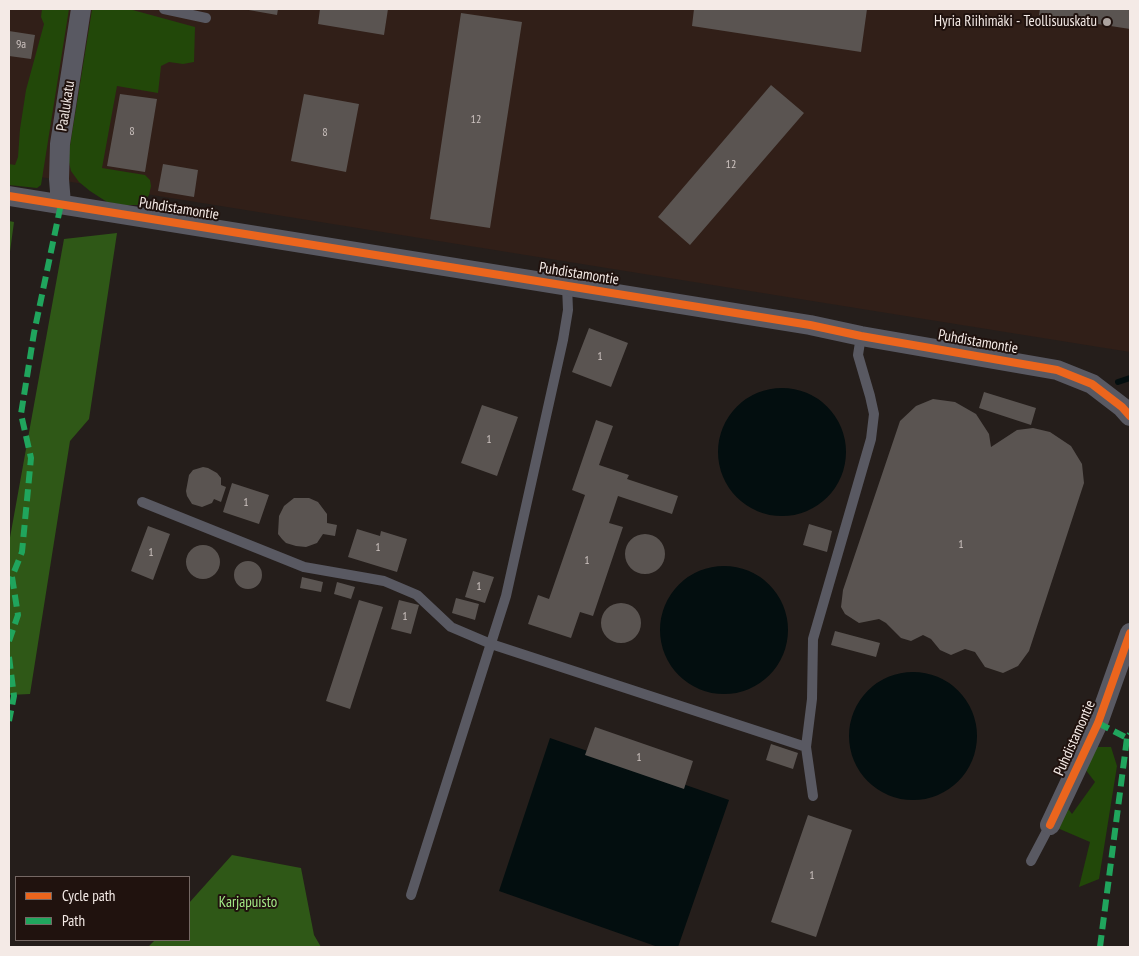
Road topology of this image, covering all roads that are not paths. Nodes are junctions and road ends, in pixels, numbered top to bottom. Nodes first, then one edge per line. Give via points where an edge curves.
1 (81, 9) edge
2 (164, 9) edge
3 (206, 18) dead end
4 (9, 196) edge
5 (61, 204) junction
6 (567, 286) junction
7 (861, 336) junction
8 (1130, 416) edge
9 (142, 502) dead end
10 (1130, 633) edge
11 (491, 644) junction
12 (806, 747) junction
13 (813, 796) dead end
14 (1050, 825) joint
15 (1031, 860) dead end
16 (411, 895) dead end

1 - 5 street, Paalukatu via 60,144
2 - 3 lane
4 - 5 street, Puhdistamontie
5 - 6 street, Puhdistamontie
6 - 7 street, Puhdistamontie
6 - 11 lane via 568,310 563,340 506,596
7 - 8 street, Puhdistamontie via 1057,370 1092,384
7 - 12 lane via 858,355 874,414 872,438 813,640 812,698
9 - 11 lane via 304,567 384,581 417,595 451,627
10 - 14 street, Puhdistamontie via 1098,723
11 - 12 lane
11 - 16 lane
12 - 13 lane
14 - 15 lane

